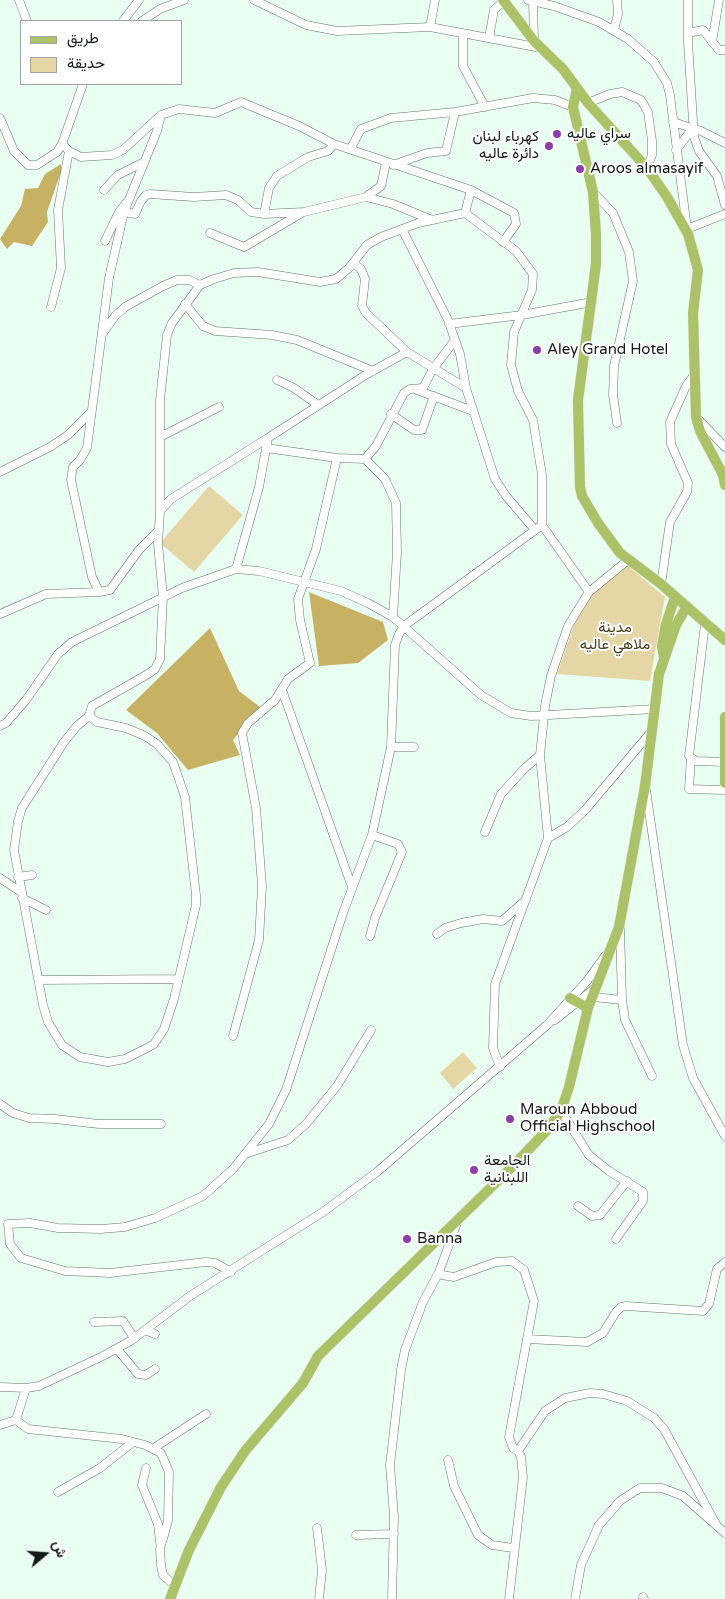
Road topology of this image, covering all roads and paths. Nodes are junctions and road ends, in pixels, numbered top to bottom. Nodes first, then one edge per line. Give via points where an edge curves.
1 (19, 0) edge
2 (139, 0) edge
3 (184, 0) edge
4 (254, 0) edge
5 (435, 0) edge
6 (617, 0) edge
7 (719, 0) edge
8 (503, 1) edge
9 (531, 1) edge
10 (686, 2) edge
11 (555, 3) edge
12 (27, 20) edge
13 (124, 20) edge
14 (144, 20) edge
15 (430, 27) junction
16 (614, 30) junction
17 (688, 33) junction
18 (463, 34) junction
19 (489, 38) junction
20 (712, 42) junction
21 (538, 44) junction
22 (725, 50) edge
23 (83, 85) edge
24 (577, 88) junction
25 (588, 103) junction
26 (486, 107) junction
27 (573, 107) junction
28 (455, 112) junction
29 (161, 115) junction
30 (0, 118) edge
31 (673, 122) junction
32 (693, 128) junction
33 (725, 143) edge
34 (62, 144) junction
35 (334, 144) junction
36 (351, 148) junction
37 (676, 150) junction
38 (69, 151) junction
39 (144, 162) junction
40 (389, 164) junction
41 (647, 168) junction
42 (104, 190) dead end
43 (471, 190) junction
44 (594, 192) junction
45 (366, 197) junction
46 (127, 202) junction
47 (725, 205) edge
48 (124, 212) junction
49 (304, 212) junction
50 (465, 213) junction
51 (264, 214) junction
52 (725, 214) edge
53 (432, 220) junction
54 (402, 228) junction
55 (688, 231) junction
56 (210, 233) dead end
57 (105, 240) dead end
58 (503, 242) junction
59 (353, 263) junction
60 (200, 285) junction
61 (592, 302) junction
62 (185, 304) junction
63 (51, 307) dead end
64 (522, 315) junction
65 (449, 324) junction
66 (102, 335) junction
67 (455, 340) junction
68 (407, 352) junction
69 (433, 369) junction
70 (373, 370) junction
71 (695, 374) junction
72 (278, 380) dead end
73 (466, 388) junction
74 (417, 390) junction
75 (434, 396) junction
76 (318, 405) junction
77 (219, 406) dead end
78 (473, 411) junction
79 (91, 412) junction
80 (391, 414) junction
81 (696, 417) junction
82 (617, 423) dead end
83 (160, 436) junction
84 (268, 438) junction
85 (725, 447) edge
86 (266, 448) junction
87 (337, 458) junction
88 (364, 459) junction
89 (2, 472) edge
90 (725, 486) edge
91 (160, 511) junction
92 (542, 525) junction
93 (535, 530) junction
94 (158, 531) junction
95 (628, 560) junction
96 (236, 569) junction
97 (305, 582) junction
98 (661, 584) junction
99 (98, 592) junction
100 (588, 592) junction
101 (163, 597) junction
102 (676, 597) junction
103 (686, 608) junction
104 (0, 614) edge
105 (393, 617) junction
106 (672, 622) junction
107 (705, 624) junction
108 (404, 626) junction
109 (725, 640) edge
110 (282, 690) junction
111 (654, 709) junction
112 (89, 716) junction
113 (544, 716) junction
114 (725, 717) edge
115 (3, 725) edge
116 (0, 730) edge
117 (653, 731) junction
118 (391, 747) junction
119 (414, 747) dead end
120 (540, 755) junction
121 (691, 758) junction
122 (724, 762) edge
123 (725, 783) edge
124 (645, 786) junction
125 (725, 790) edge
126 (485, 832) dead end
127 (372, 836) junction
128 (548, 838) junction
129 (32, 875) dead end
130 (18, 877) junction
131 (0, 878) edge
132 (352, 887) junction
133 (22, 896) junction
134 (528, 898) junction
135 (46, 910) dead end
136 (619, 926) junction
137 (436, 934) dead end
138 (370, 936) dead end
139 (608, 951) junction
140 (178, 979) junction
141 (39, 980) junction
142 (597, 985) junction
143 (593, 997) junction
144 (622, 1000) junction
145 (574, 1001) junction
146 (588, 1008) junction
147 (371, 1030) dead end
148 (233, 1036) dead end
149 (500, 1067) junction
150 (652, 1076) dead end
151 (0, 1104) edge
152 (561, 1111) junction
153 (162, 1124) dead end
154 (725, 1136) edge
155 (245, 1154) junction
156 (627, 1182) junction
157 (578, 1206) dead end
158 (460, 1216) junction
159 (4, 1224) edge
160 (616, 1239) dead end
161 (725, 1262) edge
162 (231, 1272) junction
163 (439, 1272) junction
164 (94, 1322) dead end
165 (145, 1330) junction
166 (155, 1334) dead end
167 (134, 1338) junction
168 (527, 1339) junction
169 (117, 1349) junction
170 (155, 1369) dead end
171 (0, 1386) edge
172 (26, 1388) junction
173 (206, 1414) dead end
174 (16, 1420) junction
175 (0, 1425) edge
176 (133, 1442) junction
177 (154, 1448) junction
178 (518, 1451) junction
179 (448, 1460) dead end
180 (146, 1468) dead end
181 (58, 1492) dead end
182 (717, 1526) junction
183 (317, 1528) dead end
184 (725, 1533) edge
185 (394, 1534) junction
186 (356, 1535) dead end
187 (513, 1548) junction
188 (160, 1549) junction
189 (174, 1585) junction
190 (170, 1599) edge
191 (319, 1599) edge
192 (392, 1599) edge
193 (509, 1599) edge
194 (575, 1599) edge

1 - 12 street
2 - 13 street
3 - 14 street via 160,9
4 - 15 street via 306,25 337,31
5 - 15 street
6 - 16 street
7 - 20 street
8 - 19 street via 494,10
8 - 21 main road
9 - 11 street
9 - 21 street
10 - 17 street
11 - 16 street
15 - 18 street
16 - 31 street via 646,53 660,72 669,90
17 - 20 street via 703,30
17 - 32 street
18 - 19 street
18 - 26 street via 463,66
19 - 21 street
20 - 22 street via 719,50
21 - 24 main road
23 - 34 street
24 - 25 main road
24 - 27 main road
25 - 41 main road
25 - 41 street via 622,92 641,100 648,112 652,141 652,155
26 - 27 street via 533,98 555,100
26 - 28 street
27 - 44 main road
28 - 36 street via 376,122 361,129
28 - 40 street via 446,151
29 - 35 street via 179,110 215,113 242,102
29 - 38 street via 123,150 112,155 81,158
29 - 39 street
30 - 34 street via 14,151 28,165 43,163
31 - 32 street
31 - 37 street
32 - 33 street
32 - 37 street
32 - 47 street via 697,146 717,176
34 - 38 street
35 - 36 street
35 - 51 street via 328,151 308,157 277,176 269,188
36 - 40 street
37 - 55 street
38 - 63 street via 58,210 61,268
39 - 42 street via 118,175
39 - 46 street
40 - 43 street
40 - 45 street via 382,186
41 - 55 main road
43 - 50 street
43 - 58 street via 514,212 516,224
44 - 61 main road via 596,264
44 - 82 street via 613,213 629,252 632,281 614,366 613,395
45 - 49 street
45 - 53 street
46 - 48 street
46 - 57 street
48 - 51 street via 135,214 141,201 150,194 226,195 238,200 251,212
48 - 66 street via 109,278
49 - 51 street
49 - 56 street via 244,247
50 - 53 street
50 - 58 street
52 - 55 street
53 - 54 street
54 - 59 street via 367,245
54 - 65 street
55 - 71 main road via 698,270 693,314
58 - 64 street via 516,251 533,274 532,290
59 - 60 street via 336,279 320,282 258,272 234,273
59 - 68 street via 365,279 363,310
60 - 62 street
60 - 66 street via 189,280 177,280 163,286 125,307
61 - 64 street
61 - 95 main road via 578,400 580,487 598,523
62 - 70 street via 203,326 215,331 297,340
62 - 83 street via 167,335
64 - 65 street
64 - 92 street via 514,332 511,365 518,391 533,420 542,475
65 - 67 street
66 - 79 street
67 - 69 street
67 - 73 street
68 - 69 street
68 - 70 street
69 - 73 street
69 - 74 street via 426,384
70 - 76 street
71 - 81 main road
71 - 98 street via 670,422 671,444 688,483 687,492 670,522
72 - 76 street
73 - 78 street
74 - 75 street
74 - 80 street via 410,389 404,393
75 - 78 street
75 - 80 street via 422,430 414,430
76 - 84 street
77 - 83 street
78 - 93 street via 495,479
79 - 89 street via 68,435
79 - 99 street via 87,448 73,467 71,480
80 - 88 street via 376,446
81 - 85 street
81 - 90 main road
83 - 91 street
84 - 86 street
84 - 91 street via 171,500
86 - 87 street
86 - 96 street via 259,487
87 - 88 street
87 - 97 street via 330,497
88 - 105 street via 385,480 396,503
91 - 94 street
92 - 93 street
92 - 100 street
93 - 108 street
94 - 99 street via 139,550 110,590
94 - 101 street
95 - 98 main road
95 - 100 street
96 - 97 street
96 - 101 street
97 - 105 street via 341,591
97 - 110 street via 298,599 310,663 288,679
98 - 102 main road
99 - 104 street via 46,594
100 - 113 street via 573,615 559,649
101 - 112 street via 162,650 158,665 148,674 96,702
101 - 115 street via 63,649 26,700
102 - 103 main road
102 - 106 main road
103 - 106 main road
103 - 107 main road
105 - 108 street
106 - 111 main road via 662,646 664,657
107 - 109 main road
107 - 121 street via 690,737
108 - 113 street via 496,706 519,715
108 - 118 street via 395,646
110 - 132 street
110 - 148 street via 242,733 256,808 262,886 259,940
111 - 113 street
111 - 117 main road
112 - 130 street via 64,742 22,808 14,850
112 - 140 street via 97,722 132,730 157,744 172,762 186,797 196,905
113 - 120 street
114 - 122 main road
115 - 116 street
117 - 124 main road
117 - 128 street via 586,809 567,827
118 - 119 street
118 - 127 street
120 - 126 street via 502,794
120 - 128 street
121 - 122 street
121 - 125 street via 689,789
122 - 123 main road
124 - 136 main road
124 - 154 street via 683,1045 693,1078
127 - 132 street
127 - 138 street via 398,844 402,855
128 - 134 street
129 - 130 street
130 - 133 street
131 - 133 street
132 - 155 street via 286,1090 269,1124
133 - 135 street
133 - 141 street
134 - 137 street via 502,921 461,923
134 - 149 street via 495,984 493,1048
136 - 139 main road
136 - 144 street
139 - 142 main road
139 - 145 street
140 - 141 street
140 - 141 street via 170,1017 154,1044 124,1059 108,1062 80,1058 55,1036 43,1005
142 - 143 main road
142 - 145 street
143 - 144 street
143 - 146 main road
144 - 150 street via 632,1038
145 - 146 main road
145 - 149 street
146 - 152 main road
147 - 155 street via 337,1086 306,1124 288,1140
149 - 162 street via 349,1193
151 - 153 street via 13,1113 30,1118 99,1124
152 - 156 street via 588,1155
152 - 158 main road via 548,1130
155 - 159 street via 203,1196 143,1222 101,1229
156 - 157 street via 600,1215 592,1216
156 - 160 street via 640,1188 644,1198
158 - 163 street
158 - 189 main road via 318,1356 303,1383 245,1451 221,1487
159 - 162 street via 8,1238 21,1258 65,1271 110,1273 206,1262
161 - 168 street via 717,1269 709,1304 703,1311 626,1306 616,1312 603,1333 587,1342
162 - 165 street via 190,1296
163 - 168 street via 454,1277 496,1262 517,1263 528,1278 534,1301
163 - 185 street via 405,1350 401,1370 390,1465
164 - 167 street via 123,1321
165 - 166 street
165 - 167 street
167 - 169 street
168 - 178 street via 510,1437 513,1448
169 - 170 street via 138,1374 146,1375
169 - 172 street via 82,1368
171 - 172 street
172 - 174 street
173 - 177 street
174 - 175 street
174 - 176 street via 28,1429
176 - 177 street
176 - 181 street via 100,1468
177 - 188 street via 166,1460 170,1472 168,1521
178 - 182 street via 545,1411 565,1398 590,1393 628,1401 654,1418 664,1429
178 - 187 street via 523,1490
179 - 187 street via 454,1486 478,1534 492,1545
180 - 188 street via 142,1485 158,1524
182 - 184 street
182 - 194 street via 674,1491 652,1486 636,1490 620,1501 600,1525 581,1565
183 - 191 street via 322,1570
185 - 186 street
185 - 192 street
187 - 193 street
188 - 189 street via 163,1575
189 - 190 main road

